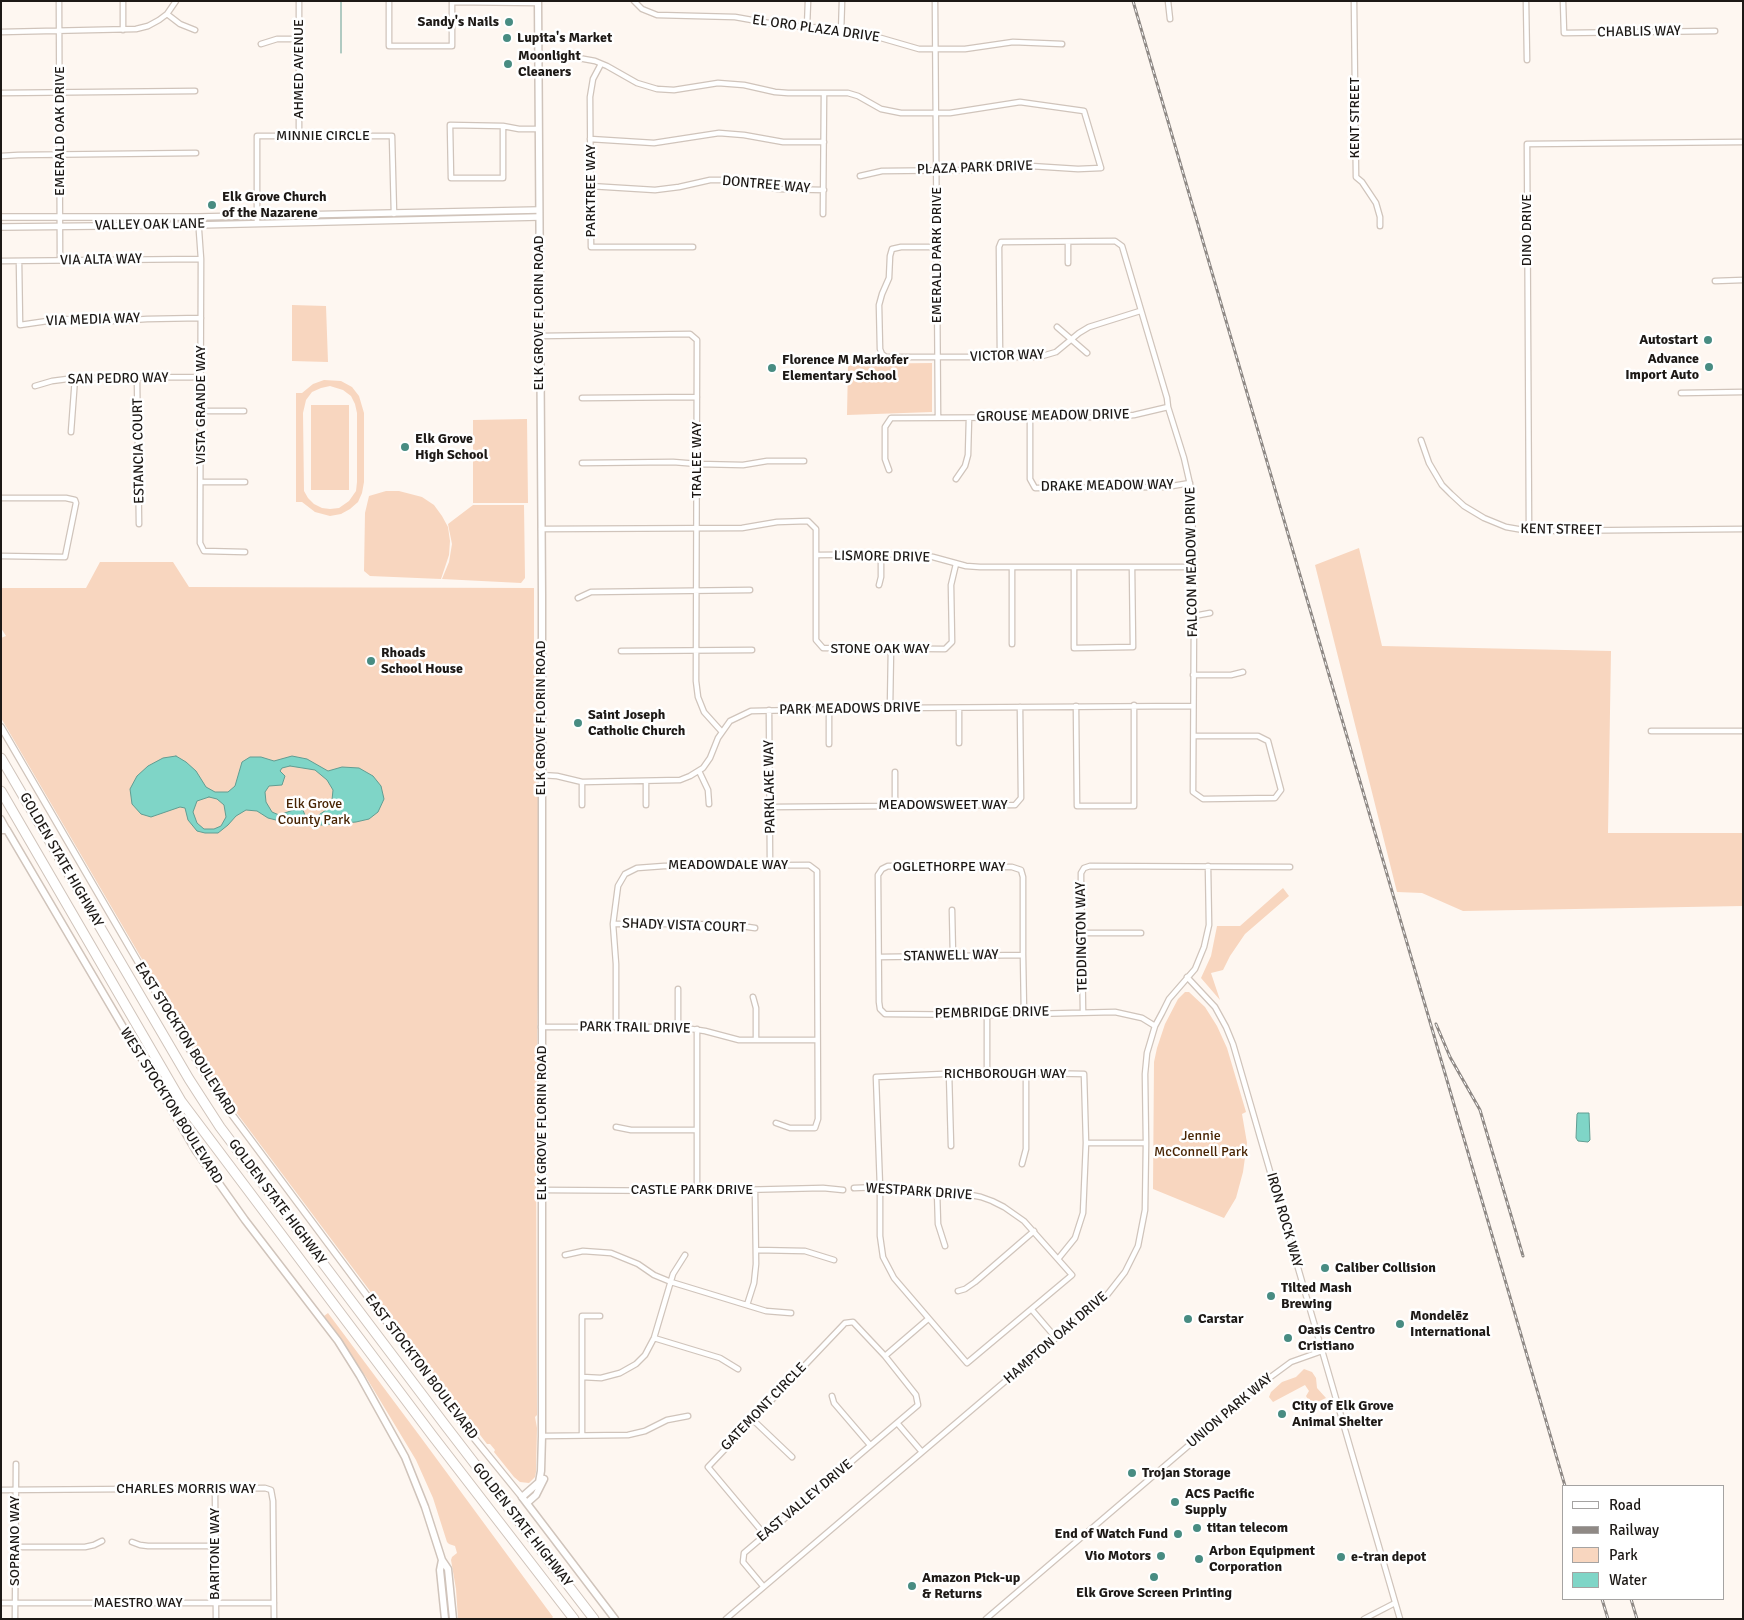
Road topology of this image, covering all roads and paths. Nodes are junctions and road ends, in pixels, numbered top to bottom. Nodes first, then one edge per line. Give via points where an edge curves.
1 (60, 1) edge
2 (123, 1) edge
3 (176, 1) edge
4 (299, 1) edge
5 (389, 1) edge
6 (634, 1) edge
7 (808, 1) edge
8 (842, 1) edge
9 (935, 1) edge
10 (1168, 1) edge
11 (1354, 1) edge
12 (1526, 1) edge
13 (1563, 1) edge
14 (452, 2) edge
15 (538, 2) edge
16 (167, 14) junction
17 (1170, 19) dead end
18 (808, 27) junction
19 (60, 30) junction
20 (123, 30) junction
21 (194, 30) dead end
22 (1715, 31) dead end
23 (1, 32) edge
24 (841, 33) junction
25 (299, 38) junction
26 (261, 44) dead end
27 (1062, 44) dead end
28 (936, 49) junction
29 (538, 57) junction
30 (1526, 60) dead end
31 (601, 64) junction
32 (195, 91) dead end
33 (60, 92) junction
34 (1, 93) edge
35 (824, 93) junction
36 (936, 114) junction
37 (503, 126) junction
38 (539, 129) junction
39 (299, 136) junction
40 (590, 139) junction
41 (824, 142) junction
42 (1743, 142) edge
43 (196, 153) dead end
44 (60, 154) junction
45 (1, 156) edge
46 (936, 170) junction
47 (860, 176) dead end
48 (590, 186) junction
49 (824, 190) junction
50 (539, 214) junction
51 (824, 214) dead end
52 (257, 215) junction
53 (394, 216) junction
54 (198, 217) junction
55 (1, 218) edge
56 (60, 218) junction
57 (257, 223) junction
58 (198, 225) junction
59 (1380, 226) dead end
60 (1, 227) edge
61 (60, 227) junction
62 (1068, 242) junction
63 (694, 247) dead end
64 (937, 248) junction
65 (201, 259) junction
66 (60, 260) junction
67 (1, 261) edge
68 (19, 261) junction
69 (1068, 262) dead end
70 (1743, 280) edge
71 (1715, 281) dead end
72 (1140, 311) junction
73 (201, 318) junction
74 (1057, 327) dead end
75 (539, 336) junction
76 (1072, 339) junction
77 (1087, 353) dead end
78 (1000, 356) junction
79 (938, 358) junction
80 (201, 377) junction
81 (75, 378) junction
82 (137, 378) junction
83 (35, 386) dead end
84 (1743, 392) edge
85 (1681, 393) dead end
86 (697, 397) junction
87 (582, 398) dead end
88 (1168, 407) junction
89 (201, 411) junction
90 (244, 411) dead end
91 (938, 418) junction
92 (969, 418) junction
93 (1030, 418) junction
94 (72, 432) dead end
95 (1421, 440) dead end
96 (804, 461) dead end
97 (582, 463) dead end
98 (698, 464) junction
99 (889, 470) dead end
100 (956, 479) dead end
101 (201, 482) junction
102 (245, 482) dead end
103 (1190, 482) junction
104 (1, 498) edge
105 (139, 524) dead end
106 (695, 528) junction
107 (541, 529) junction
108 (1743, 529) edge
109 (1529, 531) junction
110 (245, 552) dead end
111 (881, 554) junction
112 (1, 556) edge
113 (816, 556) junction
114 (956, 564) junction
115 (1012, 567) junction
116 (1074, 567) junction
117 (1132, 567) junction
118 (1192, 567) junction
119 (879, 585) dead end
120 (695, 590) junction
121 (750, 590) dead end
122 (578, 598) dead end
123 (1210, 613) dead end
124 (1194, 616) junction
125 (1012, 644) dead end
126 (891, 648) junction
127 (752, 650) dead end
128 (621, 651) dead end
129 (696, 651) junction
130 (1243, 672) dead end
131 (1193, 675) junction
132 (1134, 705) junction
133 (1076, 706) junction
134 (1193, 706) junction
135 (1020, 707) junction
136 (890, 708) junction
137 (959, 708) junction
138 (829, 709) junction
139 (769, 710) junction
140 (1, 727) edge
141 (1651, 731) dead end
142 (1743, 731) edge
143 (722, 732) junction
144 (1194, 736) junction
145 (959, 743) dead end
146 (829, 744) dead end
147 (1, 758) edge
148 (699, 771) junction
149 (895, 772) dead end
150 (541, 775) junction
151 (646, 781) junction
152 (582, 782) junction
153 (1, 791) edge
154 (709, 804) dead end
155 (582, 805) dead end
156 (646, 805) dead end
157 (895, 805) junction
158 (770, 806) junction
159 (1, 820) edge
160 (4, 830) edge
161 (770, 864) junction
162 (1208, 866) junction
163 (1290, 867) dead end
164 (952, 910) dead end
165 (613, 924) junction
166 (755, 928) dead end
167 (1141, 933) dead end
168 (1082, 934) junction
169 (1022, 955) junction
170 (953, 956) junction
171 (879, 957) junction
172 (1187, 977) junction
173 (678, 989) dead end
174 (753, 997) dead end
175 (1083, 1012) junction
176 (1024, 1013) junction
177 (987, 1015) junction
178 (616, 1026) junction
179 (1155, 1026) junction
180 (541, 1027) junction
181 (678, 1027) junction
182 (697, 1029) junction
183 (756, 1040) junction
184 (817, 1040) junction
185 (987, 1072) junction
186 (949, 1073) junction
187 (1026, 1073) junction
188 (776, 1123) dead end
189 (616, 1127) dead end
190 (696, 1130) junction
191 (1086, 1143) junction
192 (1146, 1143) junction
193 (951, 1146) dead end
194 (1022, 1164) dead end
195 (880, 1187) junction
196 (854, 1188) dead end
197 (542, 1190) junction
198 (755, 1190) junction
199 (843, 1190) dead end
200 (697, 1191) junction
201 (937, 1191) junction
202 (1034, 1231) junction
203 (945, 1246) dead end
204 (756, 1250) junction
205 (565, 1255) dead end
206 (685, 1255) dead end
207 (1058, 1259) junction
208 (834, 1260) dead end
209 (670, 1282) junction
210 (958, 1291) dead end
211 (747, 1305) junction
212 (1032, 1310) junction
213 (790, 1313) dead end
214 (600, 1316) dead end
215 (928, 1319) junction
216 (654, 1338) junction
217 (1056, 1338) junction
218 (1322, 1352) junction
219 (885, 1356) junction
220 (738, 1369) dead end
221 (582, 1377) junction
222 (832, 1396) dead end
223 (688, 1416) dead end
224 (752, 1419) junction
225 (898, 1424) junction
226 (582, 1435) junction
227 (542, 1436) junction
228 (870, 1445) junction
229 (922, 1452) junction
230 (792, 1457) dead end
231 (16, 1464) dead end
232 (215, 1489) junction
233 (1, 1490) edge
234 (16, 1490) junction
235 (522, 1497) junction
236 (527, 1503) junction
237 (765, 1534) junction
238 (102, 1541) dead end
239 (132, 1542) dead end
240 (215, 1546) junction
241 (15, 1547) junction
242 (442, 1560) junction
243 (763, 1586) junction
244 (444, 1601) junction
245 (216, 1602) junction
246 (1, 1603) edge
247 (15, 1603) junction
248 (274, 1603) junction
249 (1395, 1603) junction
250 (16, 1619) edge
251 (216, 1619) edge
252 (274, 1619) edge
253 (445, 1619) edge
254 (451, 1619) edge
255 (574, 1619) edge
256 (594, 1619) edge
257 (615, 1619) edge
258 (726, 1619) edge
259 (986, 1619) edge
260 (1364, 1619) edge
261 (1400, 1619) edge

1 - 19 street, EMERALD OAK DRIVE
2 - 20 street
3 - 16 street
4 - 25 street, AHMED AVENUE
5 - 14 street via 389,46 452,46
6 - 18 street, EL ORO PLAZA DRIVE via 646,12 657,15 735,17
7 - 18 street
8 - 24 street
9 - 28 street, EMERALD PARK DRIVE
10 - 17 street
11 - 59 street, KENT STREET via 1356,177 1376,203
12 - 30 street
13 - 22 street, CHABLIS WAY via 1564,32
14 - 15 street
15 - 29 main road, ELK GROVE FLORIN ROAD
16 - 20 street via 148,26
16 - 21 street
18 - 24 street, EL ORO PLAZA DRIVE
19 - 20 street
19 - 23 street
19 - 33 street, EMERALD OAK DRIVE
24 - 28 street, EL ORO PLAZA DRIVE via 881,38 912,48
25 - 26 street
25 - 39 street, AHMED AVENUE
27 - 28 street, EL ORO PLAZA DRIVE via 1013,42 964,49
28 - 36 street, EMERALD PARK DRIVE
29 - 31 street, PLAZA PARK DRIVE via 573,57
29 - 38 main road, ELK GROVE FLORIN ROAD
31 - 35 street, PLAZA PARK DRIVE via 637,83 657,89 731,83 775,92
31 - 40 street, PARKTREE WAY via 590,91
32 - 33 street
33 - 34 street
33 - 44 street, EMERALD OAK DRIVE
35 - 36 street, PLAZA PARK DRIVE via 853,94 894,112
35 - 41 street
36 - 46 street, EMERALD PARK DRIVE
36 - 46 street, PLAZA PARK DRIVE via 1020,102 1084,111 1101,168 1015,165 978,170
37 - 37 street via 450,125 451,178 503,178
37 - 38 street
38 - 50 main road, ELK GROVE FLORIN ROAD
39 - 52 street, MINNIE CIRCLE via 257,136
39 - 53 street, MINNIE CIRCLE via 392,136
40 - 41 street via 654,143 719,133 783,142
40 - 48 street, PARKTREE WAY
41 - 49 street
42 - 109 street, DINO DRIVE via 1527,144
43 - 44 street
44 - 45 street
44 - 56 street, EMERALD OAK DRIVE
46 - 47 street, PLAZA PARK DRIVE via 882,171
46 - 64 street, EMERALD PARK DRIVE
48 - 49 street, DONTREE WAY via 655,190 723,180 778,189
48 - 63 street, PARKTREE WAY via 591,248
49 - 51 street
50 - 53 street, VALLEY OAK LANE
50 - 75 main road, ELK GROVE FLORIN ROAD
52 - 53 street, VALLEY OAK LANE
52 - 54 street, VALLEY OAK LANE
52 - 57 street, MINNIE CIRCLE
53 - 57 street, VALLEY OAK LANE
54 - 56 street, VALLEY OAK LANE
54 - 58 street, VISTA GRANDE WAY
55 - 56 street, VALLEY OAK LANE
56 - 61 street, EMERALD OAK DRIVE
57 - 58 street, VALLEY OAK LANE
58 - 61 street, VALLEY OAK LANE
58 - 65 street, VISTA GRANDE WAY
60 - 61 street, VALLEY OAK LANE
61 - 66 street, EMERALD OAK DRIVE
62 - 69 street
62 - 72 street, FALCON MEADOW DRIVE via 1115,241 1122,246
62 - 78 street, FALCON MEADOW DRIVE via 1001,242
64 - 79 street, EMERALD PARK DRIVE
64 - 79 street, VICTOR WAY via 892,249 889,278 880,305 880,349 889,358
65 - 66 street, VIA ALTA WAY
65 - 73 street, VISTA GRANDE WAY
66 - 68 street, VIA ALTA WAY
67 - 68 street, VIA ALTA WAY
68 - 73 street, VIA MEDIA WAY via 20,325 61,319
70 - 71 street
72 - 76 street, VICTOR WAY via 1089,327
72 - 88 street, FALCON MEADOW DRIVE
73 - 80 street, VISTA GRANDE WAY
74 - 76 street
75 - 86 street, TRALEE WAY via 690,334 698,340
75 - 107 main road, ELK GROVE FLORIN ROAD
76 - 77 street
76 - 78 street, VICTOR WAY via 1061,349 1045,356
78 - 79 street, VICTOR WAY
79 - 91 street, EMERALD PARK DRIVE
80 - 82 street, SAN PEDRO WAY
80 - 89 street, VISTA GRANDE WAY
81 - 82 street, SAN PEDRO WAY
81 - 83 street, SAN PEDRO WAY
81 - 94 street
82 - 105 street, ESTANCIA COURT
84 - 85 street
86 - 87 street
86 - 98 street, TRALEE WAY
88 - 93 street, GROUSE MEADOW DRIVE via 1118,417
88 - 103 street, FALCON MEADOW DRIVE
89 - 90 street
89 - 101 street, VISTA GRANDE WAY
91 - 92 street, GROUSE MEADOW DRIVE
91 - 99 street, GROUSE MEADOW DRIVE via 891,418 885,427 885,459
92 - 93 street, GROUSE MEADOW DRIVE
92 - 100 street via 968,456
93 - 103 street, DRAKE MEADOW WAY via 1030,479 1035,488 1166,487
95 - 109 street, KENT STREET via 1442,485 1460,502 1506,528
96 - 98 street
97 - 98 street
98 - 106 street, TRALEE WAY
101 - 102 street
101 - 110 street, VISTA GRANDE WAY via 201,547 212,552
103 - 118 street, FALCON MEADOW DRIVE
104 - 112 street via 66,498 75,500 76,504 65,557
106 - 107 street, LISMORE DRIVE
106 - 113 street, LISMORE DRIVE via 742,528 808,521 816,529
106 - 120 street, TRALEE WAY
107 - 150 main road, ELK GROVE FLORIN ROAD
108 - 109 street, KENT STREET
111 - 113 street, LISMORE DRIVE
111 - 114 street, LISMORE DRIVE via 927,556
111 - 119 street
113 - 126 street, STONE OAK WAY via 816,640 823,648
114 - 115 street, LISMORE DRIVE
114 - 126 street, STONE OAK WAY via 951,585 952,642 945,649
115 - 116 street, LISMORE DRIVE
115 - 125 street
116 - 117 street, LISMORE DRIVE
116 - 117 street via 1074,648 1133,648
117 - 118 street, LISMORE DRIVE
118 - 124 street, FALCON MEADOW DRIVE
120 - 121 street
120 - 122 street via 591,592
120 - 129 street, TRALEE WAY
123 - 124 street
124 - 131 street, FALCON MEADOW DRIVE
126 - 136 street
127 - 129 street
128 - 129 street
129 - 143 street, TRALEE WAY via 700,702 710,720
130 - 131 street
131 - 134 street, FALCON MEADOW DRIVE
132 - 133 street, PARK MEADOWS DRIVE
132 - 133 street via 1134,806 1077,806
132 - 134 street, PARK MEADOWS DRIVE
133 - 135 street, PARK MEADOWS DRIVE
134 - 144 street, FALCON MEADOW DRIVE
135 - 137 street, PARK MEADOWS DRIVE
135 - 157 street, MEADOWSWEET WAY via 1021,798 1016,805
136 - 137 street, PARK MEADOWS DRIVE
136 - 138 street, PARK MEADOWS DRIVE
137 - 145 street
138 - 139 street, PARK MEADOWS DRIVE
138 - 146 street
139 - 143 street, PARK MEADOWS DRIVE via 745,713 730,720
139 - 158 street, PARKLAKE WAY
140 - 235 street, EAST STOCKTON BOULEVARD via 221,1100 465,1427
141 - 142 street
143 - 148 street, PARK MEADOWS DRIVE via 710,758
144 - 144 street, FALCON MEADOW DRIVE via 1258,736 1268,741 1281,790 1275,798 1203,799 1193,792
147 - 256 highway, GOLDEN STATE HIGHWAY via 220,1127
148 - 151 street via 680,780
148 - 154 street via 708,790
149 - 157 street
150 - 152 street
150 - 180 main road, ELK GROVE FLORIN ROAD
151 - 152 street
151 - 156 street
152 - 155 street
153 - 255 highway, GOLDEN STATE HIGHWAY via 181,1101
157 - 158 street, MEADOWSWEET WAY
158 - 161 street, PARKLAKE WAY
159 - 160 street, WEST STOCKTON BOULEVARD
160 - 242 main road, WEST STOCKTON BOULEVARD via 196,1152 338,1340 360,1376 405,1457
161 - 165 street, MEADOWDALE WAY via 632,869 618,886
161 - 184 street, MEADOWDALE WAY via 809,865 817,870
162 - 163 street
162 - 168 street, TEDDINGTON WAY via 1084,868 1080,880
162 - 172 street, HAMPTON OAK DRIVE via 1207,937 1200,958
164 - 170 street
165 - 166 street, SHADY VISTA COURT
165 - 178 street, MEADOWDALE WAY
167 - 168 street
168 - 175 street, TEDDINGTON WAY
169 - 170 street, STANWELL WAY
169 - 171 street, OGLETHORPE WAY via 1021,870 1012,867 888,866 878,875
169 - 176 street, OGLETHORPE WAY
170 - 171 street, STANWELL WAY
171 - 177 street, PEMBRIDGE DRIVE via 881,1012
172 - 179 street, HAMPTON OAK DRIVE via 1169,999
172 - 218 street, IRON ROCK WAY via 1215,1007 1233,1044
173 - 181 street
174 - 183 street
175 - 176 street, PEMBRIDGE DRIVE
175 - 179 street, PEMBRIDGE DRIVE via 1124,1013
176 - 177 street, PEMBRIDGE DRIVE
177 - 185 street
178 - 180 street, PARK TRAIL DRIVE
178 - 181 street, PARK TRAIL DRIVE
179 - 192 street, HAMPTON OAK DRIVE via 1145,1067
180 - 197 main road, ELK GROVE FLORIN ROAD
181 - 182 street, PARK TRAIL DRIVE
182 - 183 street, PARK TRAIL DRIVE via 733,1040
182 - 190 street
183 - 184 street, PARK TRAIL DRIVE
184 - 188 street via 818,1119 815,1128 790,1128
185 - 186 street, RICHBOROUGH WAY
185 - 187 street, RICHBOROUGH WAY
186 - 193 street
186 - 195 street, RICHBOROUGH WAY via 876,1077
187 - 191 street, RICHBOROUGH WAY via 1084,1074
187 - 194 street via 1026,1149
189 - 190 street
190 - 200 street
191 - 192 street
191 - 207 street, RICHBOROUGH WAY via 1082,1219 1075,1238
192 - 217 street, HAMPTON OAK DRIVE via 1145,1210 1140,1239 1132,1259 1107,1295
195 - 196 street, WESTPARK DRIVE
195 - 201 street, WESTPARK DRIVE
195 - 215 street via 880,1236 886,1265
197 - 200 street, CASTLE PARK DRIVE
197 - 227 main road, ELK GROVE FLORIN ROAD
198 - 199 street, CASTLE PARK DRIVE
198 - 200 street, CASTLE PARK DRIVE
198 - 204 street
201 - 202 street, WESTPARK DRIVE via 968,1194 992,1201 1014,1213
201 - 203 street via 938,1224
202 - 207 street, WESTPARK DRIVE
202 - 210 street via 975,1282
204 - 208 street via 805,1251
204 - 211 street via 754,1283
205 - 209 street via 583,1251 610,1253
206 - 209 street
207 - 212 street, WESTPARK DRIVE via 1072,1275
209 - 211 street
209 - 216 street
211 - 213 street
212 - 215 street via 967,1363
212 - 217 street
214 - 221 street via 582,1316
215 - 219 street
216 - 220 street via 720,1358
216 - 221 street via 645,1354 626,1371 608,1377
217 - 229 street, HAMPTON OAK DRIVE
218 - 249 street, IRON ROCK WAY
218 - 259 street, UNION PARK WAY via 1290,1362 1257,1387
219 - 224 street, GATEMONT CIRCLE via 853,1322 844,1323
219 - 225 street, EAST VALLEY DRIVE via 916,1395 918,1405
221 - 226 street
222 - 228 street via 834,1403
223 - 226 street via 667,1420 634,1435
224 - 230 street
224 - 237 street, GATEMONT CIRCLE via 708,1467
225 - 228 street, EAST VALLEY DRIVE
225 - 229 street
226 - 227 street
227 - 235 main road, ELK GROVE FLORIN ROAD via 539,1482
227 - 236 main road, ELK GROVE FLORIN ROAD via 544,1478 536,1495
228 - 237 street, EAST VALLEY DRIVE
229 - 243 street, HAMPTON OAK DRIVE
231 - 234 street, SOPRANO WAY
232 - 234 street, CHARLES MORRIS WAY
232 - 240 street, BARITONE WAY
232 - 248 street, CHARLES MORRIS WAY via 271,1490
233 - 234 street, CHARLES MORRIS WAY
234 - 241 street, SOPRANO WAY
235 - 236 main road, EAST STOCKTON BOULEVARD
236 - 257 main road, EAST STOCKTON BOULEVARD
237 - 243 street, EAST VALLEY DRIVE via 744,1553 743,1562
238 - 241 street via 85,1547
239 - 240 street via 148,1546
240 - 245 street, BARITONE WAY
241 - 247 street, SOPRANO WAY
242 - 244 main road
242 - 254 main road, WEST STOCKTON BOULEVARD via 448,1569
243 - 258 street, HAMPTON OAK DRIVE
244 - 253 main road
244 - 254 main road via 448,1604
245 - 247 street, MAESTRO WAY
245 - 248 street, MAESTRO WAY
245 - 251 street, BARITONE WAY
246 - 247 street, MAESTRO WAY
247 - 250 street, SOPRANO WAY
248 - 252 street, CHARLES MORRIS WAY
249 - 260 street
249 - 261 street, IRON ROCK WAY

